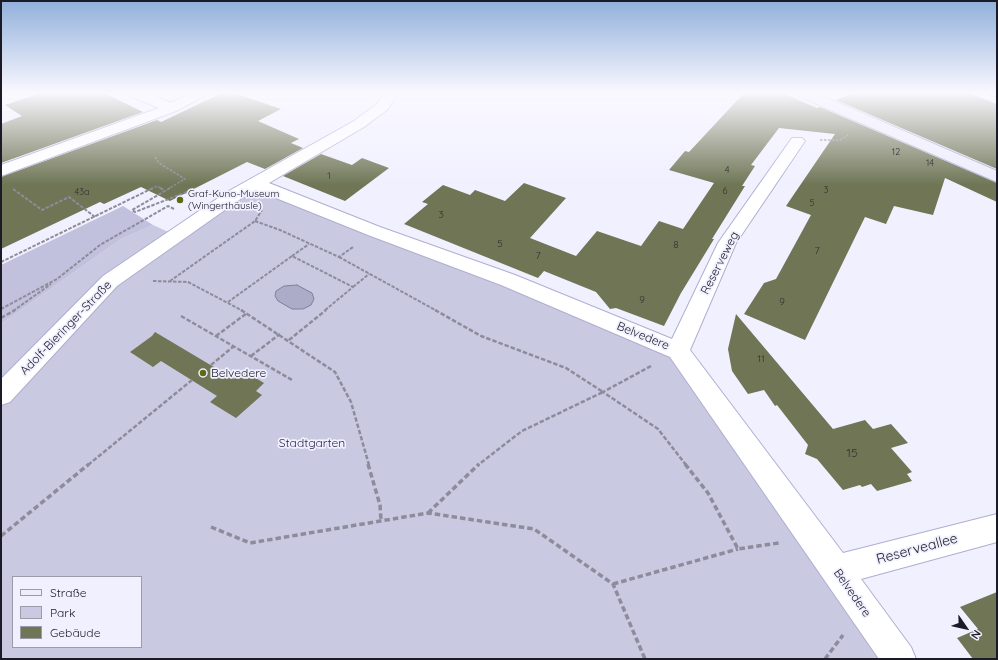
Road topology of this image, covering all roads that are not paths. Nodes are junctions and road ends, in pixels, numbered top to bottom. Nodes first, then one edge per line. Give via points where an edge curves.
1 (131, 123) edge
2 (361, 123) edge
3 (872, 123) edge
4 (797, 141) dead end
5 (1, 172) edge
6 (997, 177) edge
7 (264, 186) junction
8 (678, 351) junction
9 (1, 396) edge
10 (997, 528) edge
11 (836, 570) junction
12 (899, 659) edge

1 - 5 street
2 - 7 street, Adolf-Bieringer-Straße
3 - 6 main road
4 - 8 street, Reserveweg via 727,243
7 - 8 street, Belvedere via 374,231 508,280
7 - 9 street, Adolf-Bieringer-Straße via 233,196 110,281
8 - 11 street, Belvedere
10 - 11 street, Reserveallee
11 - 12 street, Belvedere

